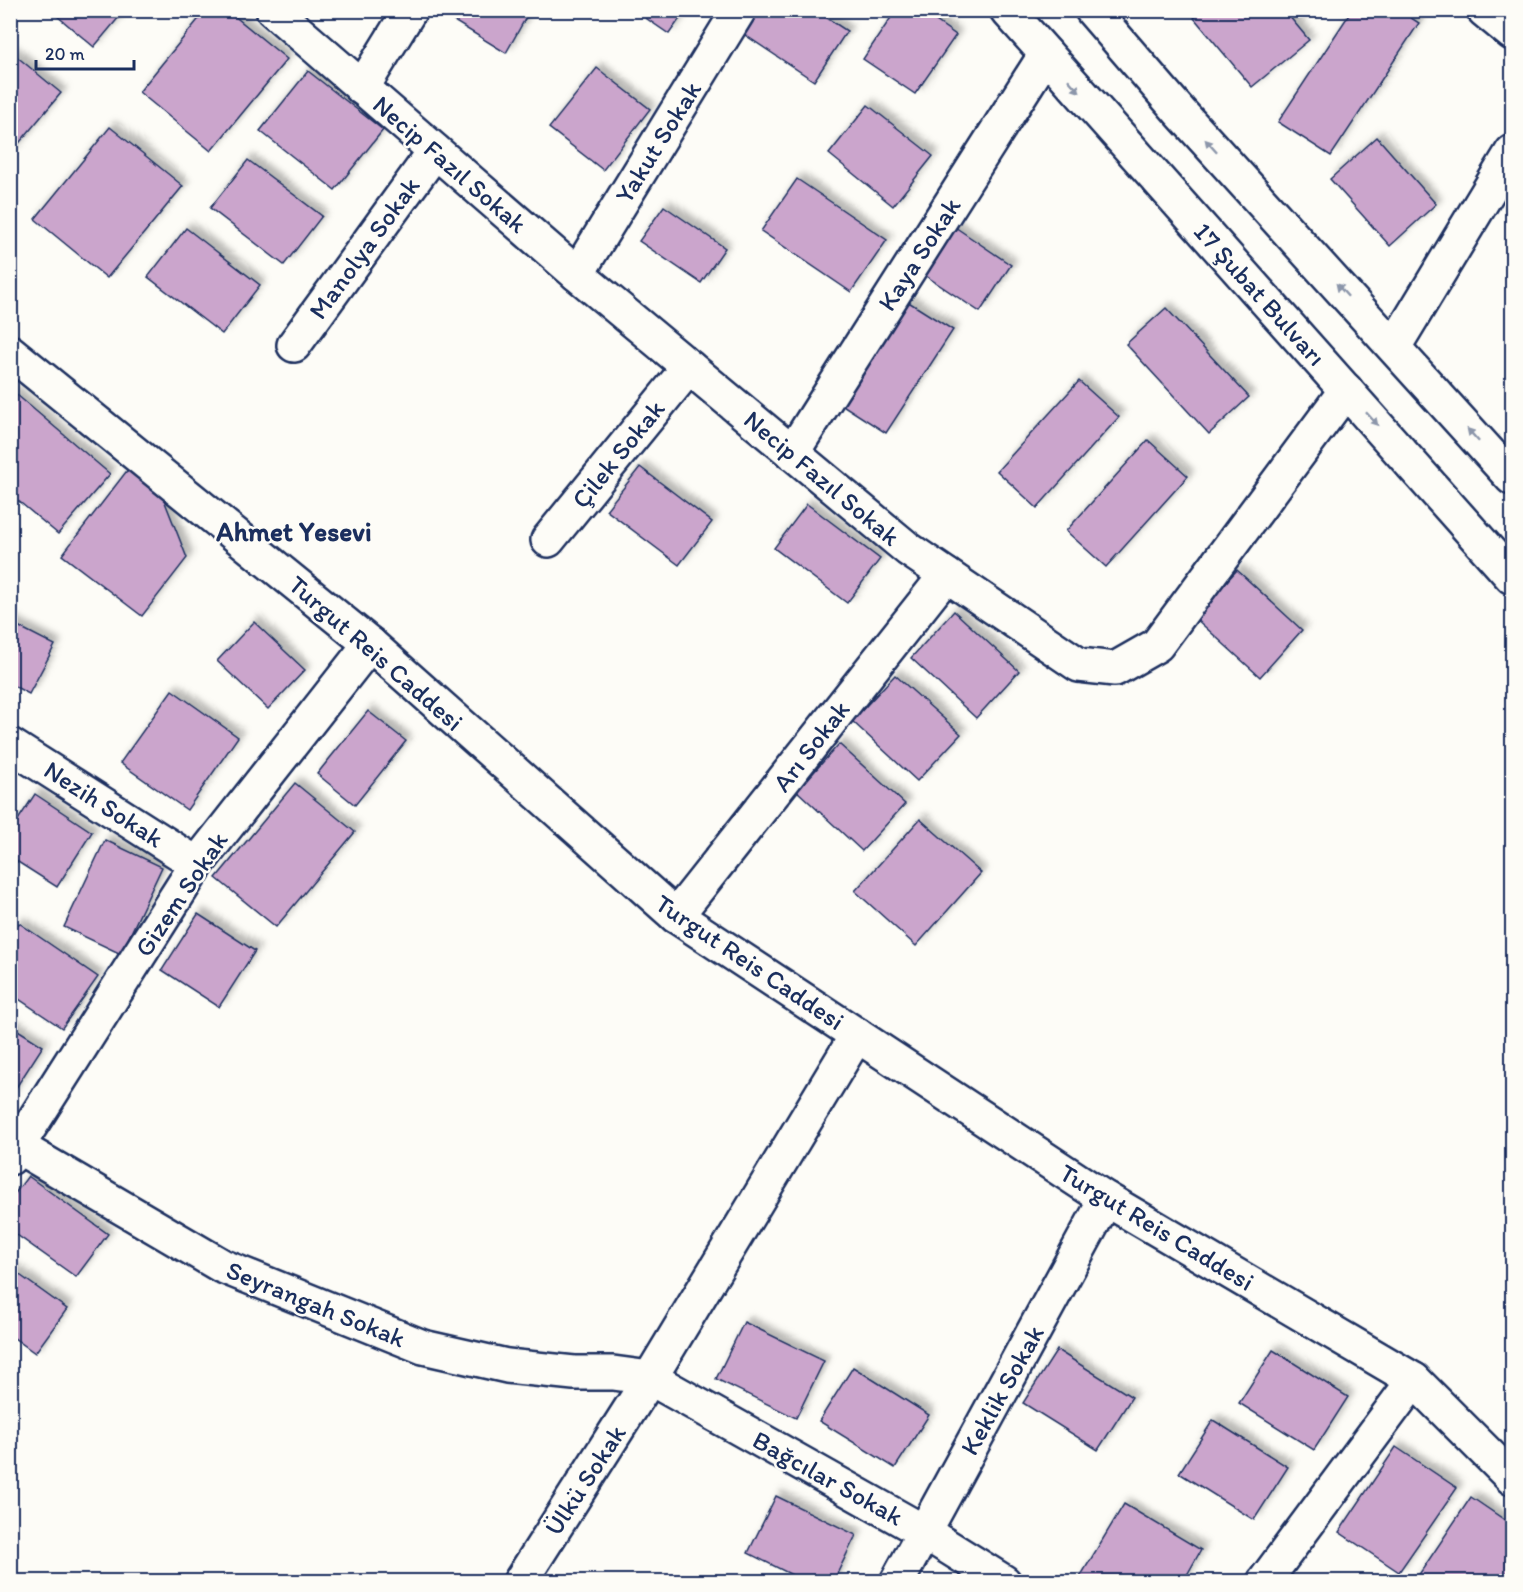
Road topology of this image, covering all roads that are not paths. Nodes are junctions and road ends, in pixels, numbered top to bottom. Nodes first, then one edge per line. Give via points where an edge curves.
1 (273, 10) edge
2 (410, 10) edge
3 (739, 10) edge
4 (1007, 10) edge
5 (1092, 10) edge
6 (1484, 10) edge
7 (1512, 33) edge
8 (1046, 54) junction
9 (362, 88) junction
10 (435, 151) junction
11 (1512, 152) edge
12 (577, 274) junction
13 (294, 345) dead end
14 (1394, 347) junction
15 (11, 352) edge
16 (689, 367) junction
17 (1346, 390) junction
18 (792, 453) junction
19 (1512, 478) edge
20 (548, 540) dead end
21 (946, 575) junction
22 (1512, 577) edge
23 (370, 644) junction
24 (10, 745) edge
25 (197, 864) junction
26 (676, 916) junction
27 (857, 1035) junction
28 (13, 1149) edge
29 (1106, 1199) junction
30 (650, 1378) junction
31 (1414, 1380) junction
32 (1512, 1478) edge
33 (924, 1532) junction
34 (520, 1581) edge
35 (897, 1581) edge
36 (1004, 1581) edge
37 (1264, 1581) edge

1 - 9 main road, Necip Fazıl Sokak
2 - 9 main road
3 - 12 main road, Yakut Sokak
4 - 8 main road, 17 Şubat Bulvarı
14 -> 5 main road
6 - 7 main road
8 -> 17 main road, 17 Şubat Bulvarı
8 - 18 main road, Kaya Sokak
9 - 10 main road, Necip Fazıl Sokak
10 - 12 main road, Necip Fazıl Sokak
10 - 13 main road, Manolya Sokak
11 - 14 main road
12 - 16 main road, Necip Fazıl Sokak
19 -> 14 main road
15 - 23 main road, Turgut Reis Caddesi
16 - 18 main road, Necip Fazıl Sokak
16 - 20 main road, Çilek Sokak
17 - 21 main road, Necip Fazıl Sokak via 1157,645 1115,669 1079,665
17 -> 22 main road, 17 Şubat Bulvarı
18 - 21 main road, Necip Fazıl Sokak via 908,549
21 - 26 main road, Arı Sokak
23 - 25 main road, Gizem Sokak
23 - 26 main road, Turgut Reis Caddesi
24 - 25 main road, Nezih Sokak
25 - 28 main road, Gizem Sokak
26 - 27 main road, Turgut Reis Caddesi
27 - 29 main road, Turgut Reis Caddesi
27 - 30 main road, Ülkü Sokak
28 - 30 main road, Seyrangah Sokak via 222,1266 423,1347 507,1366
29 - 31 main road, Turgut Reis Caddesi
29 - 33 main road, Keklik Sokak
30 - 33 main road, Bağcılar Sokak
30 - 34 main road, Ülkü Sokak
31 - 32 main road, Turgut Reis Caddesi
31 - 37 main road
33 - 35 main road, Keklik Sokak
33 - 36 main road, Bağcılar Sokak

